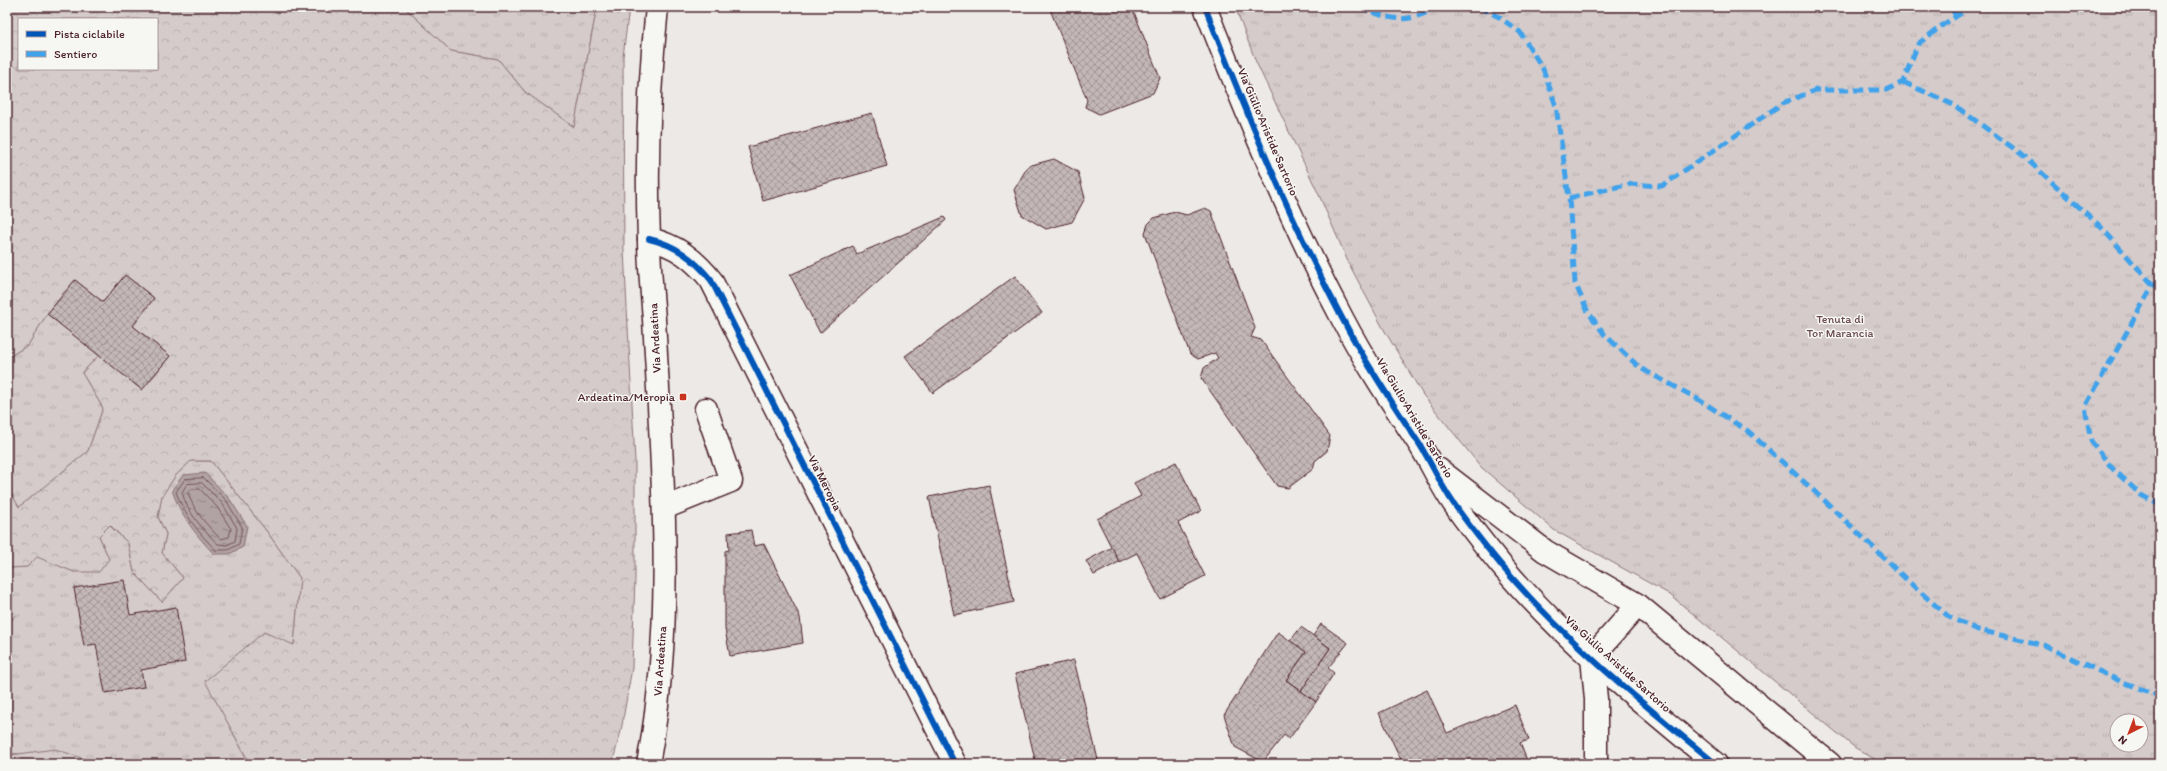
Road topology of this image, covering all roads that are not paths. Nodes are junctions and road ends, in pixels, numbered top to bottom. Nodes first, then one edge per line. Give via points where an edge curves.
1 (657, 7) edge
2 (1205, 7) edge
3 (649, 239) junction
4 (706, 408) dead end
5 (1431, 463) junction
6 (664, 508) junction
7 (1638, 605) junction
8 (1592, 657) junction
9 (648, 764) edge
10 (955, 764) edge
11 (1596, 764) edge
12 (1716, 764) edge
13 (1830, 764) edge

1 - 3 street, Via Ardeatina via 649,143
2 - 5 street, Via Giulio Aristide Sartorio via 1234,83 1285,201 1327,289 1366,359
3 - 6 street, Via Ardeatina
3 - 10 street, Via Meropia via 675,247 701,268 711,280
4 - 6 street via 730,481
5 - 7 street, Via Giulio Aristide Sartorio via 1545,551
5 - 8 street, Via Giulio Aristide Sartorio via 1449,497 1501,565 1525,593
6 - 9 street, Via Ardeatina via 663,627 658,702
7 - 8 street, Via Giulio Aristide Sartorio
7 - 13 street, Via Giulio Aristide Sartorio
8 - 11 street via 1596,699
8 - 12 street, Via Giulio Aristide Sartorio

